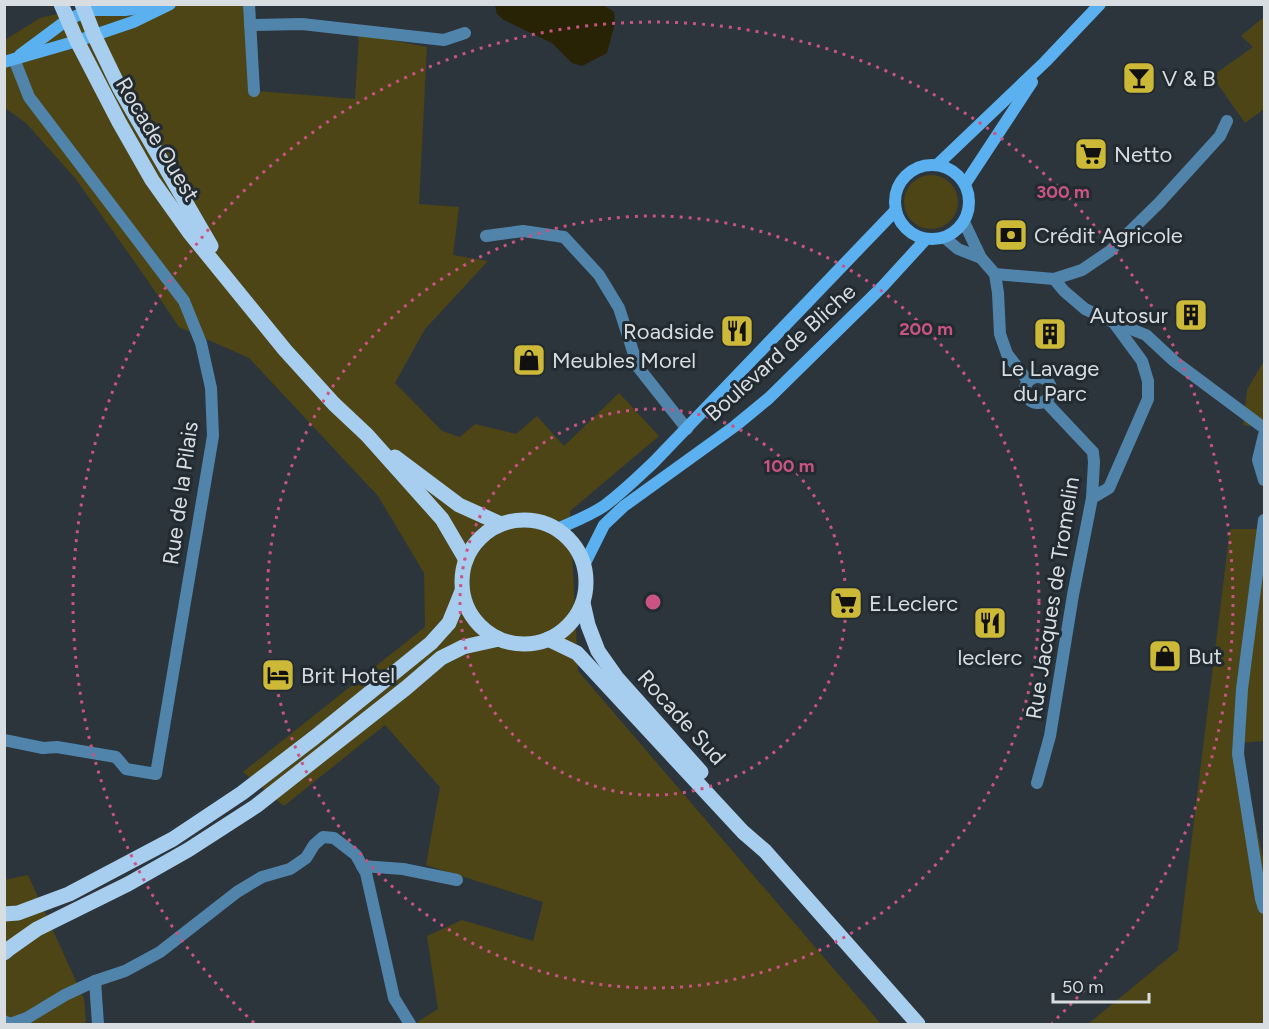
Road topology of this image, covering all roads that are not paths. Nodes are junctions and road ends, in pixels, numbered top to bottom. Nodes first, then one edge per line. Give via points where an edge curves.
1 (62, 4) edge
2 (160, 4) edge
3 (170, 4) edge
4 (249, 4) edge
5 (1100, 4) edge
6 (83, 8) edge
7 (65, 21) junction
8 (250, 25) junction
9 (465, 33) dead end
10 (94, 35) junction
11 (73, 43) junction
12 (9, 61) edge
13 (1045, 62) junction
14 (254, 91) dead end
15 (1227, 120) dead end
16 (937, 165) junction
17 (965, 184) junction
18 (896, 210) junction
19 (964, 222) junction
20 (486, 236) dead end
21 (945, 238) junction
22 (926, 239) junction
23 (981, 258) junction
24 (995, 274) junction
25 (1054, 279) junction
26 (233, 285) junction
27 (1113, 322) junction
28 (1028, 381) junction
29 (1045, 401) junction
30 (1264, 428) edge
31 (687, 429) junction
32 (367, 435) junction
33 (1264, 435) edge
34 (1264, 480) edge
35 (1092, 498) junction
36 (1264, 520) edge
37 (501, 524) junction
38 (557, 529) junction
39 (466, 560) junction
40 (584, 565) junction
41 (462, 591) junction
42 (583, 603) junction
43 (499, 639) junction
44 (548, 639) junction
45 (4, 740) edge
46 (1037, 783) dead end
47 (765, 852) junction
48 (362, 866) junction
49 (457, 880) dead end
50 (1264, 908) edge
51 (4, 914) edge
52 (4, 953) edge
53 (95, 981) junction
54 (4, 1021) edge
55 (98, 1024) edge
56 (410, 1024) edge
57 (918, 1024) edge

1 - 7 main road, Rocade Ouest
2 - 6 main road via 124,10
3 - 10 main road
4 - 8 street
5 - 13 main road
6 - 7 main road
6 - 10 main road, Rocade Ouest
7 - 11 main road, Rocade Ouest
7 - 12 main road
8 - 9 street via 302,24 444,40
8 - 14 street
10 - 11 main road
10 - 26 main road, Rocade Ouest via 120,89
11 - 12 main road
11 - 26 main road, Rocade Ouest via 152,180
12 - 45 street, Rue de la Pilais via 29,97 184,301 201,343 211,388 213,436 156,774 126,769 116,757
13 - 16 main road
13 - 17 main road
15 - 25 street via 1220,136 1110,251 1082,270
16 - 17 main road via 958,174
16 - 18 main road via 918,167 903,179 895,198
17 - 19 main road via 970,203
18 - 22 main road via 906,229
18 - 31 main road, Boulevard de Bliche
19 - 21 main road
19 - 23 street
20 - 31 street via 523,231 564,237 599,274 619,308 638,367
21 - 22 main road
21 - 23 street via 958,249
22 - 40 main road, Boulevard de Bliche via 769,398 604,525
23 - 24 street
24 - 25 street
24 - 28 street via 1000,334 1007,354
25 - 27 street via 1086,309
26 - 32 main road, Rocade Ouest via 285,350
27 - 30 street via 1146,335 1174,361
27 - 35 street via 1142,362 1148,399 1109,488
28 - 29 street via 1025,390 1029,399 1036,403
28 - 29 street via 1038,377 1048,381 1051,392
29 - 35 street, Rue Jacques de Tromelin via 1093,452
31 - 38 main road, Boulevard de Bliche via 616,497 582,519
32 - 37 main road, Rocade Ouest via 459,505
32 - 39 main road, Rocade Ouest via 442,519
33 - 34 street via 1258,460
35 - 46 street, Rue Jacques de Tromelin via 1050,736
36 - 50 street via 1242,689 1238,754
37 - 38 main road via 520,520
37 - 39 main road via 474,545
38 - 40 main road via 574,545
39 - 41 main road
40 - 42 main road
41 - 43 main road via 469,611 481,627
41 - 51 main road via 449,623 431,643 242,794 109,874 69,894 18,913
42 - 44 main road via 563,630
42 - 47 main road, Rocade Sud via 598,651 617,678 751,828
43 - 44 main road via 531,644
43 - 52 main road via 463,647 441,658 256,806 128,884 37,929
44 - 47 main road, Rocade Sud via 577,652
47 - 57 main road, Rocade Sud
48 - 49 street via 403,869
48 - 53 street via 356,855 334,838 323,837 306,858 237,892 160,952
48 - 56 street via 394,998
53 - 54 street via 27,1018 10,1024
53 - 55 street

